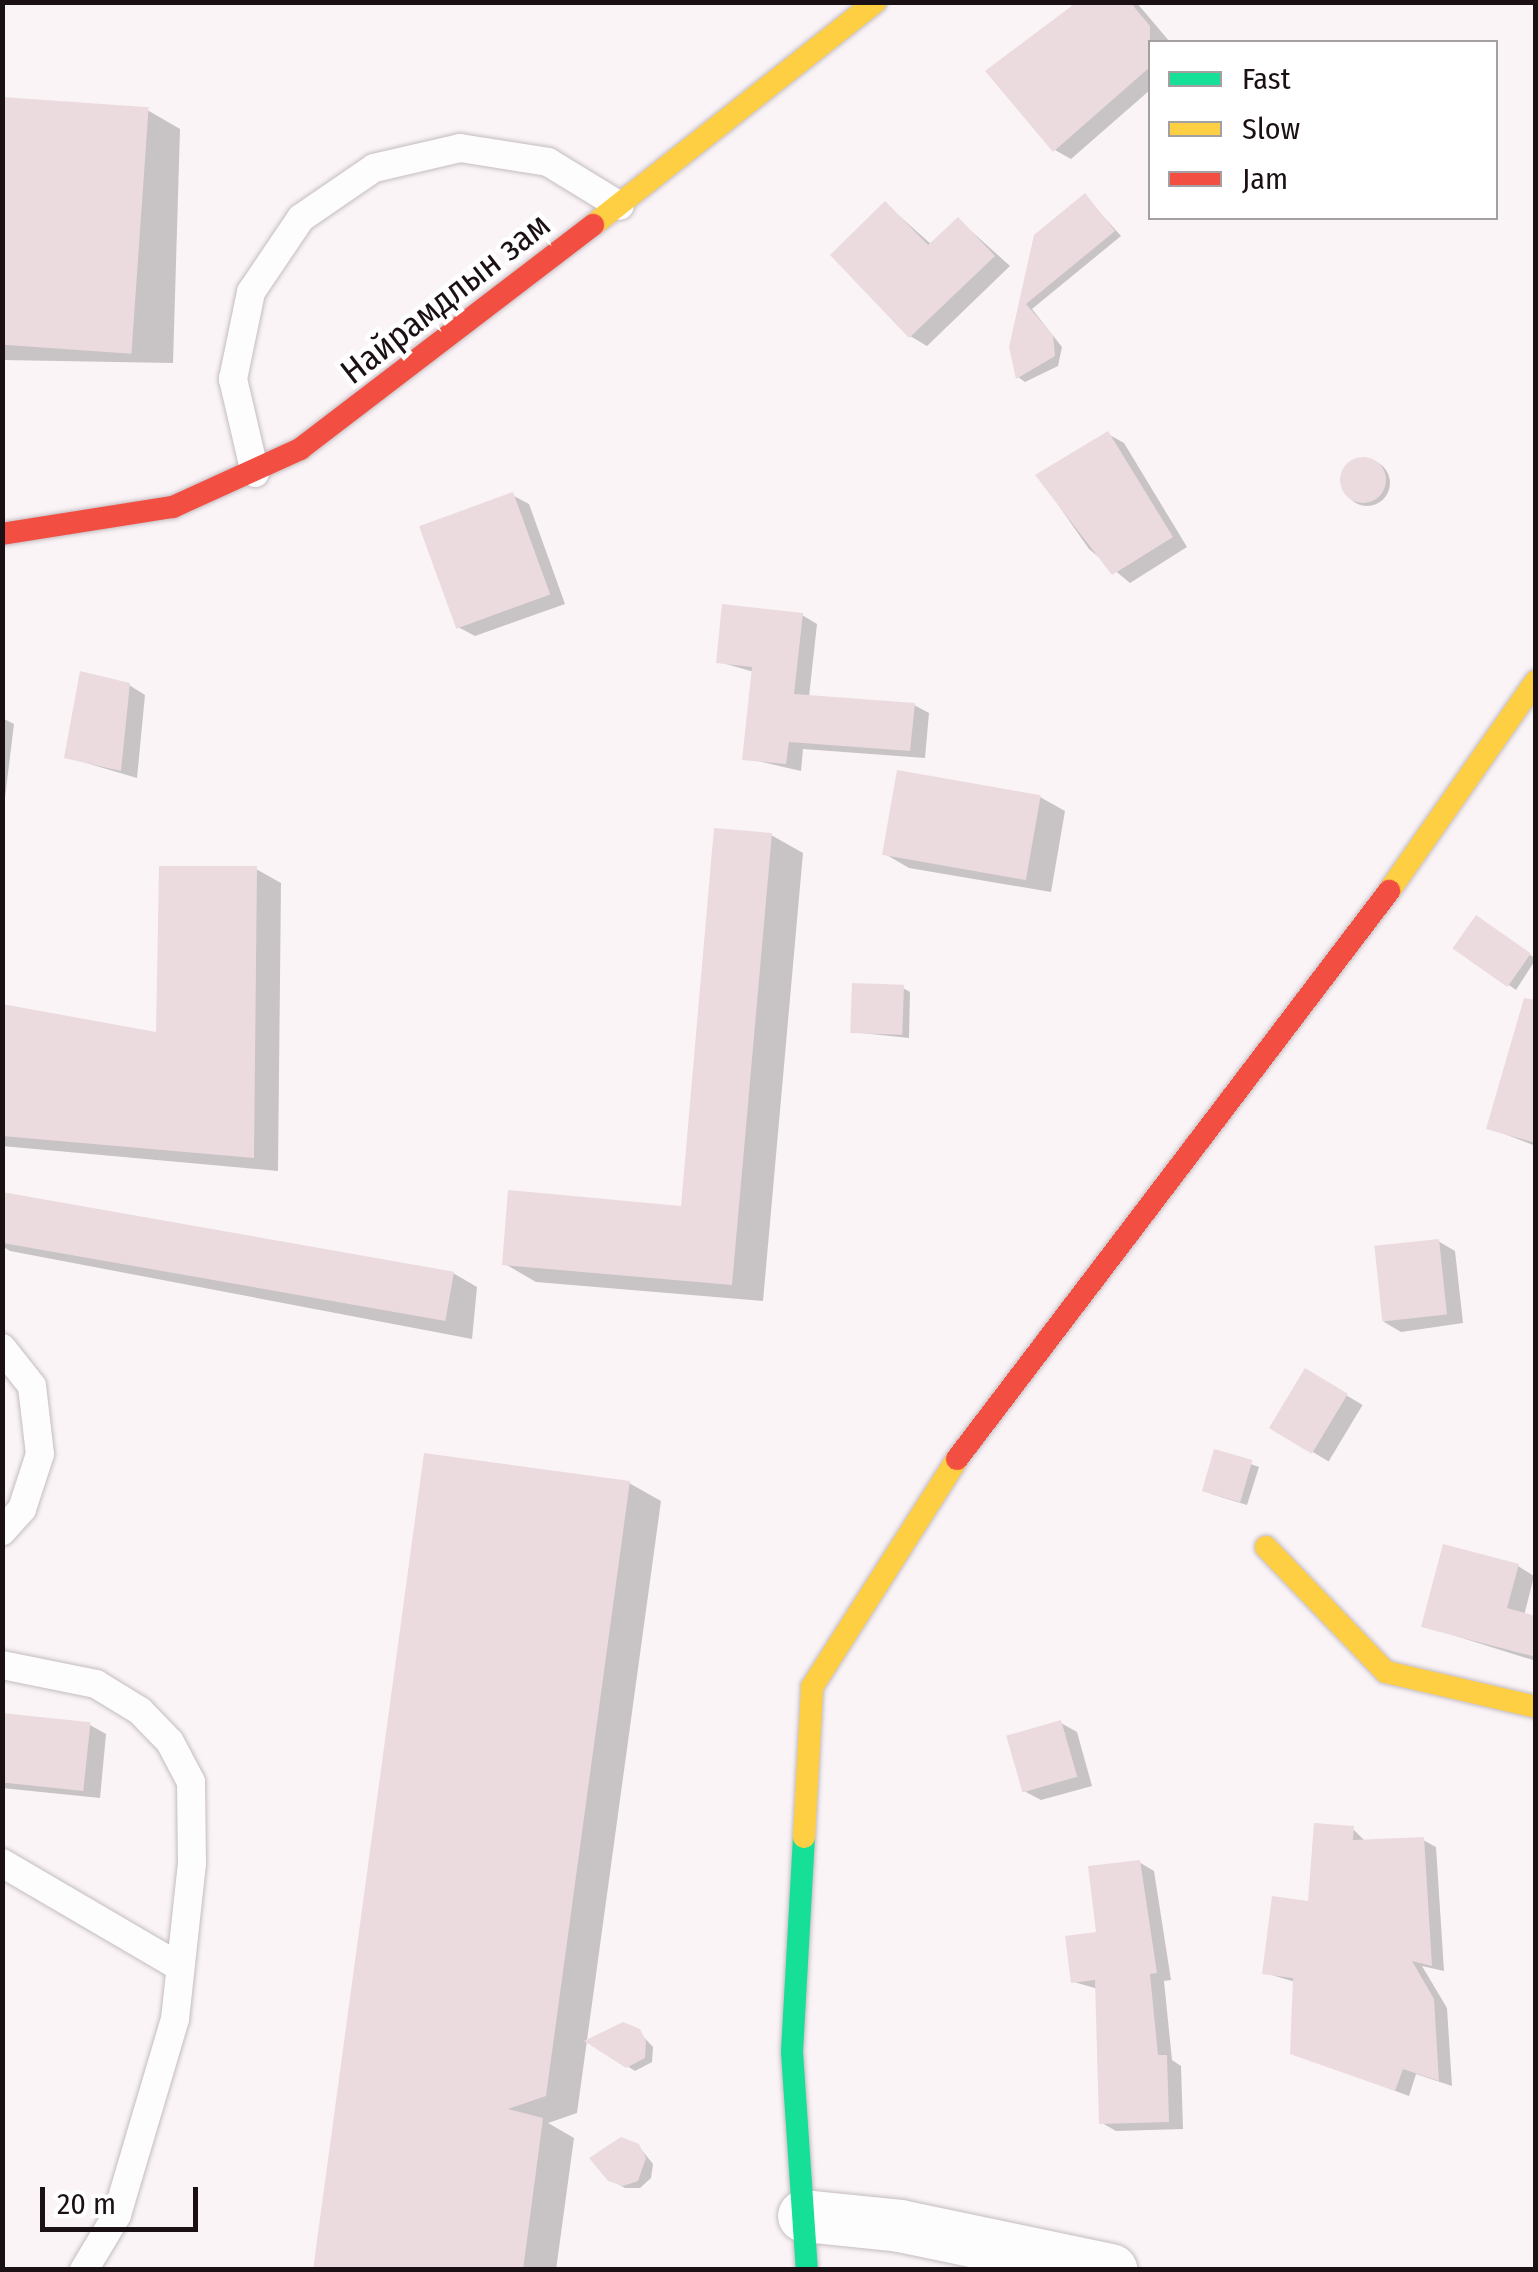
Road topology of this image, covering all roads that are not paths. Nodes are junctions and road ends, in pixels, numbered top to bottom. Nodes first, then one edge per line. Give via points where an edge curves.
1 (875, 2) edge
2 (620, 206) junction
3 (255, 473) junction
4 (2, 534) edge
5 (1536, 681) edge
6 (2, 1348) edge
7 (2, 1531) edge
8 (1266, 1548) dead end
9 (2, 1665) edge
10 (1536, 1708) edge
11 (2, 1863) edge
12 (180, 1966) junction
13 (804, 2216) junction
14 (84, 2270) edge
15 (807, 2270) edge
16 (1111, 2270) edge

1 - 2 street, Найрамдлын зам
2 - 3 street, Найрамдлын зам via 385,390
2 - 3 lane via 548,162 460,148 374,168 301,218 251,292 233,379
3 - 4 street, Найрамдлын зам via 173,506
5 - 13 street via 1443,819 1114,1256 984,1414 812,1687 792,2052
6 - 7 lane via 32,1386 40,1454 22,1509
8 - 10 street via 1386,1672
9 - 12 lane via 96,1684 140,1711 170,1742 191,1782 192,1863
11 - 12 lane
12 - 14 lane via 175,2019 117,2214
13 - 15 street
13 - 16 street via 900,2226

